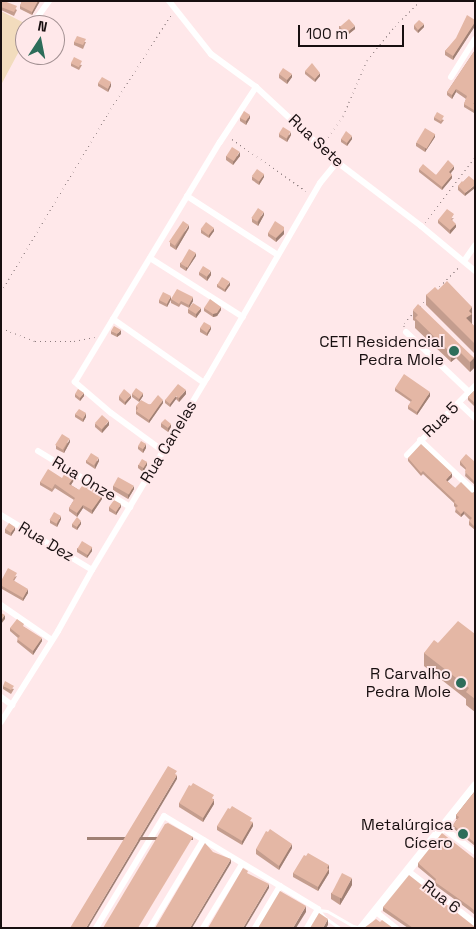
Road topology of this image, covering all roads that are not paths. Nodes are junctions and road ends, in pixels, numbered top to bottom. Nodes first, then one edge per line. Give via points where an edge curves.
1 (49, 1) edge
2 (169, 1) edge
3 (39, 15) edge
4 (475, 39) edge
5 (451, 77) dead end
6 (256, 87) junction
7 (337, 162) junction
8 (187, 196) junction
9 (475, 245) edge
10 (278, 255) junction
11 (150, 258) junction
12 (464, 261) junction
13 (475, 271) edge
14 (243, 316) junction
15 (113, 319) junction
16 (406, 332) road end
17 (204, 383) junction
18 (475, 386) edge
19 (469, 392) junction
20 (459, 403) junction
21 (475, 418) edge
22 (420, 440) junction
23 (38, 451) dead end
24 (163, 451) junction
25 (407, 455) dead end
26 (475, 492) edge
27 (130, 507) junction
28 (1, 515) edge
29 (92, 570) junction
30 (1, 605) edge
31 (52, 640) junction
32 (1, 697) edge
33 (12, 704) junction
34 (1, 722) edge
35 (475, 786) edge
36 (442, 826) junction
37 (203, 840) junction
38 (475, 852) edge
39 (242, 864) junction
40 (407, 870) junction
41 (280, 886) junction
42 (318, 910) junction
43 (375, 910) junction
44 (475, 923) edge
45 (96, 928) edge
46 (150, 928) edge
47 (203, 928) edge
48 (255, 928) edge
49 (307, 928) edge
50 (340, 928) edge
51 (361, 928) edge
52 (396, 928) edge

1 - 3 street
2 - 6 street, Rua Sete via 211,54
4 - 5 street
6 - 7 street, Rua Sete
6 - 8 street
7 - 10 street, Rua Canelas
7 - 12 street, Rua Sete
8 - 10 street
8 - 11 street
9 - 12 street
10 - 14 street, Rua Canelas
11 - 14 street
11 - 15 street
12 - 13 street, Rua Sete
14 - 17 street, Rua Canelas
15 - 17 street
15 - 24 street via 74,382
16 - 19 street
17 - 24 street, Rua Canelas
18 - 19 street, Rua 5
19 - 20 street, Rua 5
20 - 21 street
20 - 22 street, Rua 5
22 - 25 street, Rua 5
22 - 26 street
23 - 27 street, Rua Onze
24 - 27 street, Rua Canelas
27 - 29 street, Rua Canelas
28 - 29 street, Rua Dez
29 - 31 street, Rua Canelas
30 - 31 street
31 - 33 street, Rua Canelas
32 - 33 street
33 - 34 street, Rua Canelas
35 - 36 street
36 - 38 street
36 - 40 street
37 - 39 street
37 - 45 street via 164,816
37 - 46 street
39 - 41 street
39 - 47 street
40 - 43 street
40 - 44 street, Rua 6
41 - 42 street
41 - 48 street
42 - 49 street
42 - 50 lane
42 - 51 lane via 328,911
43 - 51 street
43 - 52 street

